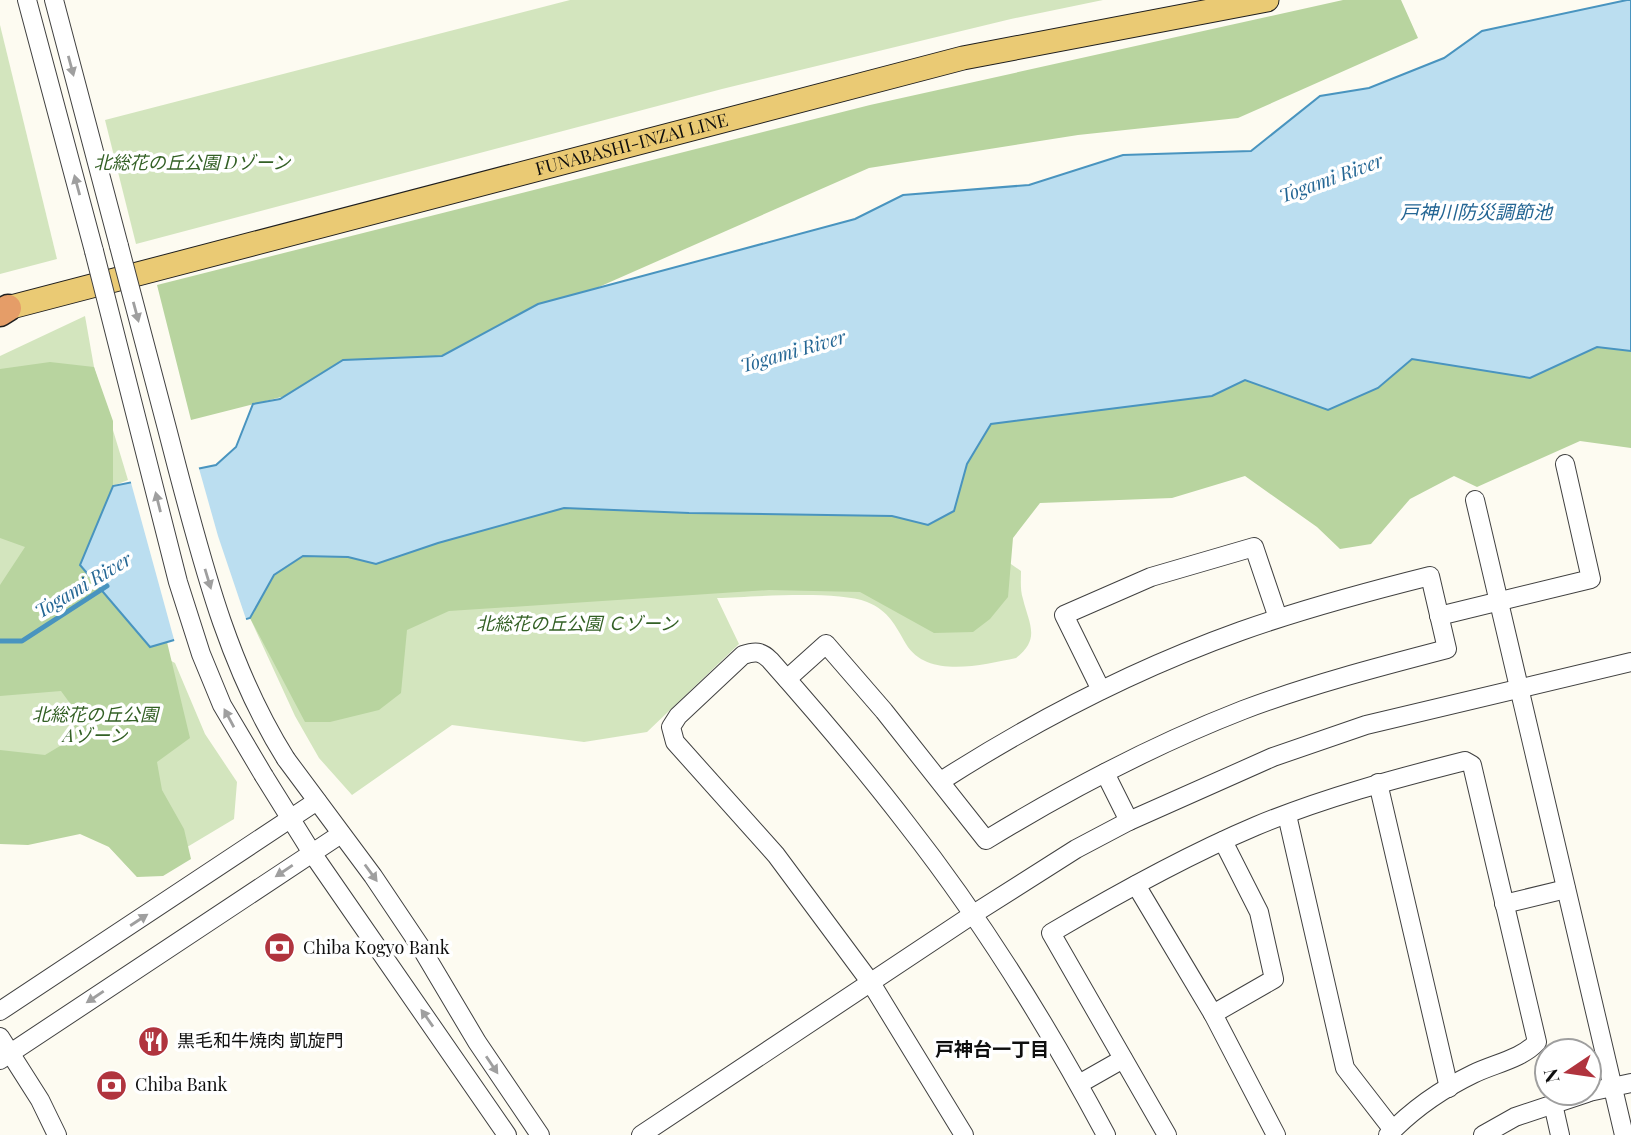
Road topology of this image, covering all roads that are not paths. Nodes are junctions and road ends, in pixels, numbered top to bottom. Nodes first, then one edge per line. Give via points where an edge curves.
1 (27, 0) edge
2 (54, 0) edge
3 (1267, 0) edge
4 (2, 310) edge
5 (1565, 464) dead end
6 (1475, 500) dead end
7 (1499, 602) junction
8 (1439, 616) junction
9 (1278, 618) junction
10 (1631, 662) edge
11 (787, 679) junction
12 (1519, 688) junction
13 (1101, 690) junction
14 (1105, 773) junction
15 (941, 781) junction
16 (1378, 783) junction
17 (317, 802) junction
18 (1287, 815) junction
19 (290, 820) junction
20 (1129, 821) junction
21 (341, 834) junction
22 (1223, 841) junction
23 (312, 853) junction
24 (1136, 885) junction
25 (1566, 889) junction
26 (1504, 904) junction
27 (972, 915) junction
28 (871, 983) junction
29 (0, 1012) edge
30 (1213, 1014) junction
31 (0, 1037) edge
32 (5, 1057) edge
33 (1123, 1059) junction
34 (1631, 1083) edge
35 (1079, 1084) junction
36 (1612, 1086) junction
37 (1449, 1088) junction
38 (1603, 1089) edge
39 (1544, 1107) edge
40 (1554, 1107) edge
41 (1390, 1133) edge
42 (57, 1135) edge
43 (507, 1135) edge
44 (540, 1135) edge
45 (641, 1135) edge
46 (964, 1135) edge
47 (1106, 1135) edge
48 (1167, 1135) edge
49 (1276, 1135) edge
50 (1483, 1135) edge
51 (1560, 1135) edge
52 (1624, 1135) edge

19 -> 1 street, bridge via 222,705 201,654
2 -> 17 street, bridge via 206,574 247,690
3 - 4 main road, FUNABASHI-INZAI LINE via 963,58
5 - 7 street via 1591,579
6 - 7 street
7 - 8 street
7 - 12 street
8 - 9 street via 1430,576
8 - 14 street via 1447,649 1334,679 1243,710
9 - 13 street
9 - 13 street via 1254,547 1140,581 1064,615
10 - 12 street
11 - 15 street via 826,644
11 - 27 street via 908,824
11 - 28 street via 762,653 743,655 678,716 671,727 673,735 776,855
12 - 20 street via 1366,725 1313,743 1233,773
12 - 25 street
13 - 15 street
14 - 15 street via 986,841
14 - 20 street
16 - 18 street
16 - 26 street via 1465,761 1472,765
16 - 37 street
17 - 19 street
17 - 21 street
18 - 22 street
18 - 41 street via 1345,1068
19 - 23 street
29 -> 19 street
20 - 27 street
21 - 23 street
21 -> 44 street via 420,946
22 - 24 street
22 - 30 street via 1259,912 1274,979
23 -> 32 street
43 -> 23 street
24 - 30 street
24 - 33 street via 1051,933
25 - 26 street
25 - 36 street
26 - 37 street via 1537,1042 1530,1050
27 - 28 street
27 - 35 street
28 - 45 street
28 - 46 street
30 - 49 street
31 - 32 street
32 - 42 street via 40,1100
33 - 35 street
33 - 48 street
34 - 36 street
35 - 47 street
36 - 38 street
36 - 52 street
37 - 41 street
39 - 50 street
40 - 51 street

